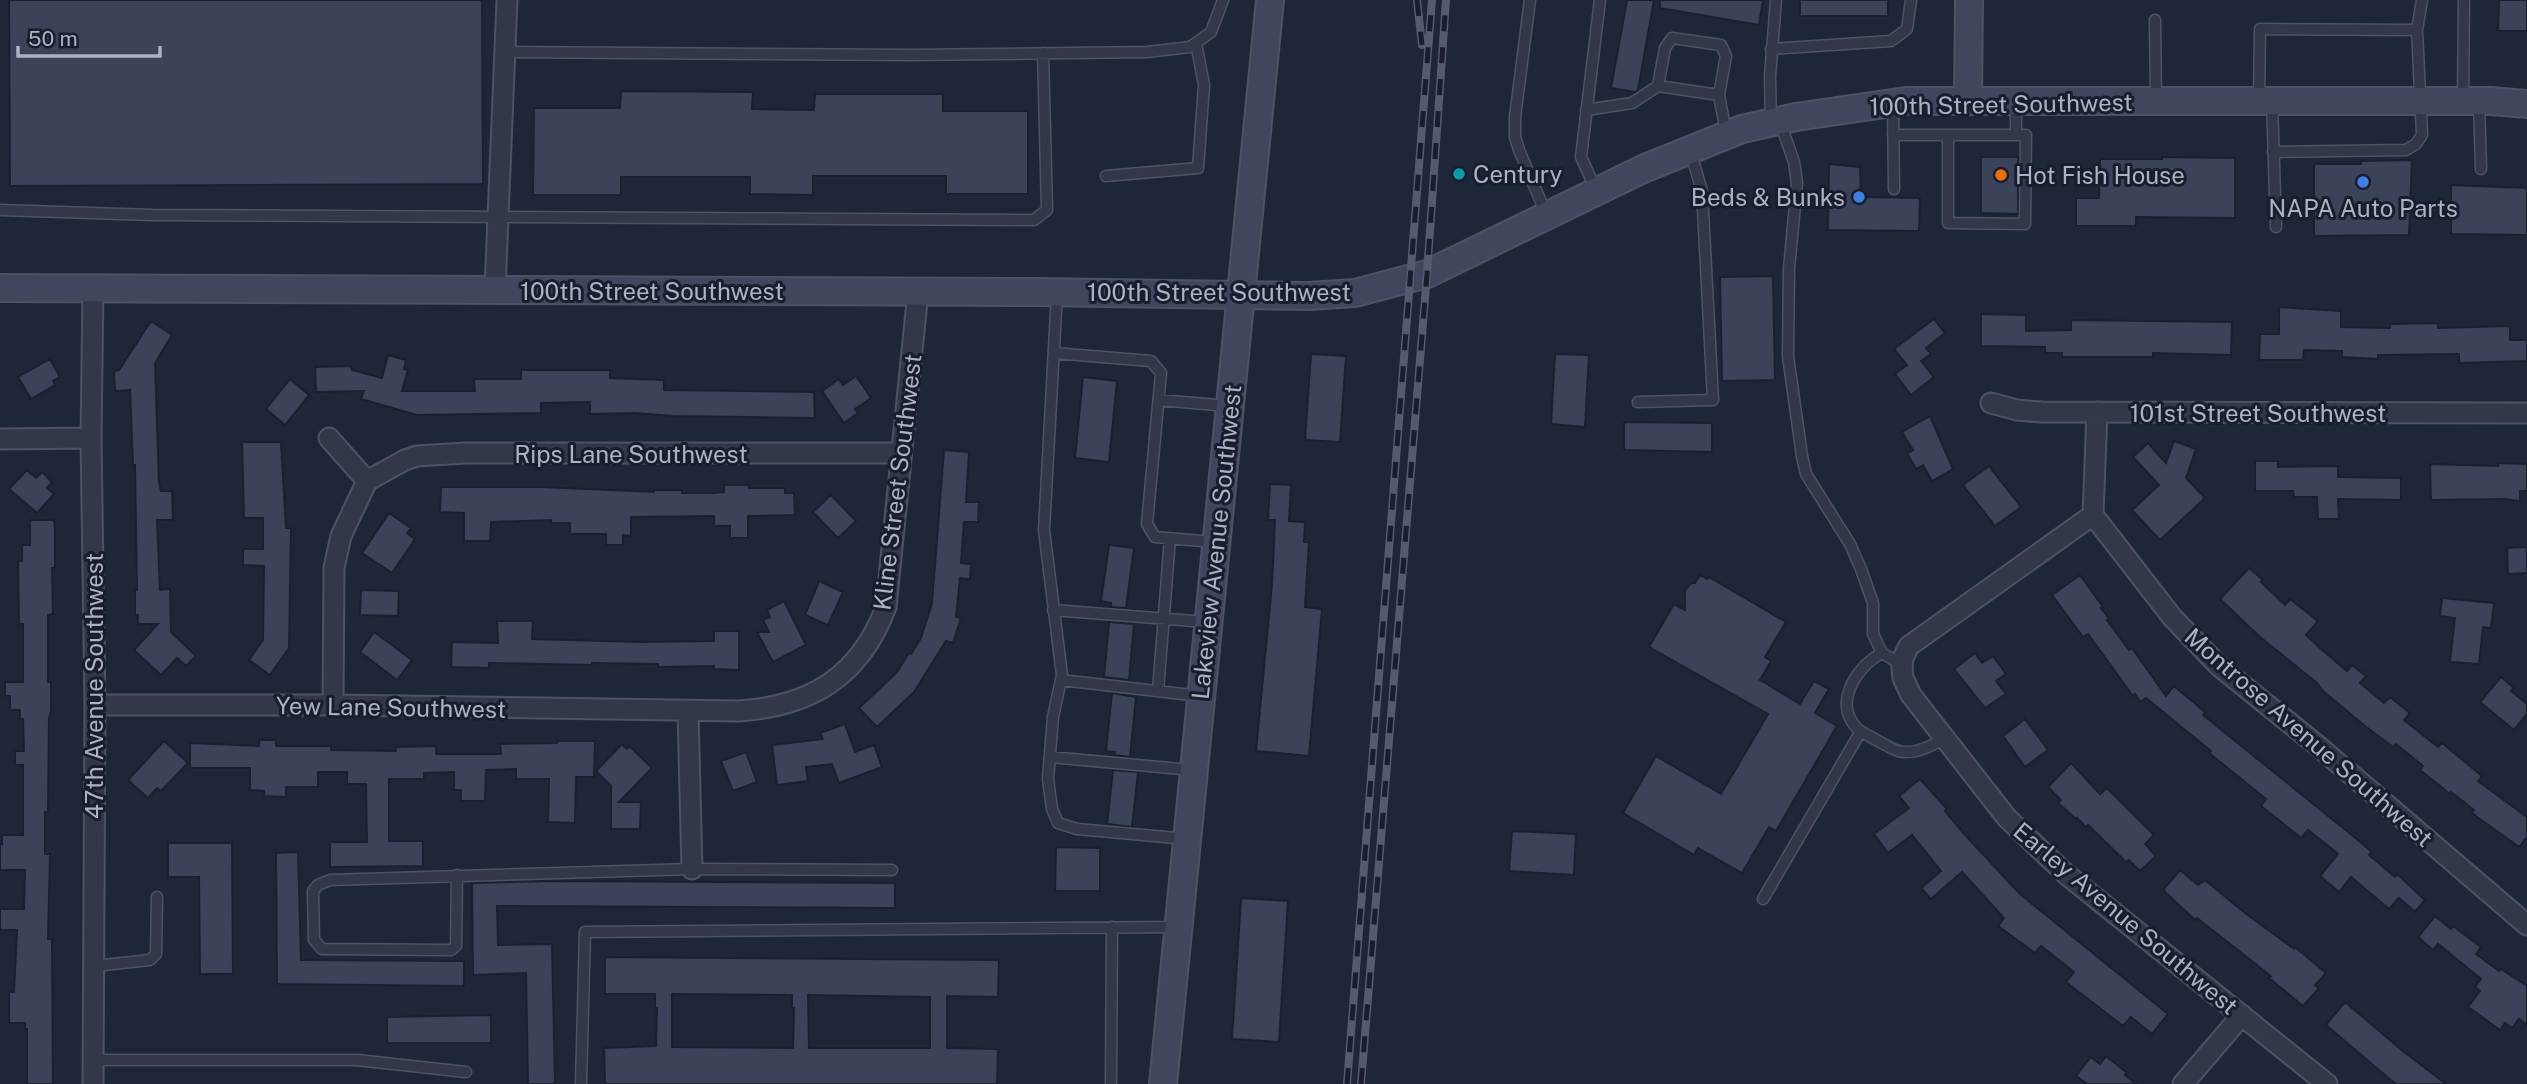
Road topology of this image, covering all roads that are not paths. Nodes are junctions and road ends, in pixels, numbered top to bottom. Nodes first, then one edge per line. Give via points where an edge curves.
1 (507, 0) edge
2 (1223, 0) edge
3 (1270, 0) edge
4 (1530, 0) edge
5 (1600, 0) edge
6 (1776, 0) edge
7 (1911, 0) edge
8 (1969, 0) edge
9 (2422, 0) edge
10 (2464, 0) edge
11 (2155, 20) dead end
12 (2417, 30) junction
13 (1196, 43) junction
14 (1771, 49) junction
15 (505, 51) junction
16 (1043, 53) junction
17 (1658, 86) junction
18 (1719, 95) junction
19 (1968, 100) junction
20 (2016, 100) junction
21 (2155, 101) junction
22 (2265, 101) junction
23 (2418, 101) junction
24 (1893, 102) junction
25 (2471, 102) junction
26 (2527, 104) edge
27 (1586, 110) junction
28 (1775, 121) junction
29 (1727, 135) junction
30 (1893, 135) junction
31 (1948, 135) junction
32 (2016, 135) junction
33 (1690, 149) junction
34 (2273, 152) junction
35 (2481, 169) dead end
36 (1106, 176) dead end
37 (1894, 189) dead end
38 (1597, 192) junction
39 (0, 210) edge
40 (498, 216) junction
41 (1547, 216) junction
42 (2276, 227) dead end
43 (0, 288) edge
44 (93, 288) junction
45 (495, 290) junction
46 (918, 292) junction
47 (1057, 293) junction
48 (1240, 296) junction
49 (1054, 353) junction
50 (1158, 400) junction
51 (1638, 402) dead end
52 (1991, 403) dead end
53 (1230, 406) junction
54 (2097, 412) junction
55 (2527, 413) edge
56 (91, 438) junction
57 (329, 438) dead end
58 (0, 439) edge
59 (901, 453) junction
60 (367, 481) junction
61 (2093, 515) junction
62 (1170, 538) junction
63 (1216, 542) junction
64 (1053, 610) junction
65 (1162, 619) junction
66 (1208, 623) junction
67 (1882, 653) junction
68 (1902, 665) junction
69 (1061, 680) junction
70 (1158, 691) junction
71 (1201, 696) junction
72 (95, 705) junction
73 (333, 705) junction
74 (688, 712) junction
75 (1861, 731) junction
76 (1945, 738) junction
77 (1050, 757) junction
78 (1194, 770) junction
79 (1187, 839) junction
80 (692, 869) junction
81 (892, 870) dead end
82 (457, 875) junction
83 (157, 897) dead end
84 (1763, 899) dead end
85 (2527, 925) edge
86 (1112, 927) junction
87 (1178, 927) junction
88 (94, 966) junction
89 (2242, 1015) junction
90 (93, 1060) junction
91 (466, 1072) dead end
92 (93, 1084) edge
93 (582, 1084) edge
94 (1111, 1084) edge
95 (1163, 1084) edge
96 (2183, 1084) edge
97 (2327, 1084) edge

1 - 15 street
2 - 13 lane via 1211,32
3 - 48 main road, Lakeview Avenue Southwest
4 - 41 lane via 1516,137
5 - 27 lane
6 - 14 lane
7 - 14 lane via 1907,29 1891,41
8 - 19 main road
9 - 12 lane
10 - 25 lane
11 - 21 lane
12 - 22 lane via 2260,29
12 - 23 lane
13 - 16 lane via 1147,52
13 - 36 lane via 1204,85 1198,168
14 - 28 lane
15 - 16 lane
15 - 40 street
16 - 40 lane via 1047,210 1034,220
17 - 18 lane
17 - 18 lane via 1665,48 1672,38 1709,43 1721,45 1726,56
17 - 27 lane via 1632,103
18 - 29 lane
19 - 20 main road, 100th Street Southwest
19 - 24 main road, 100th Street Southwest
20 - 21 main road, 100th Street Southwest
20 - 32 lane
21 - 22 main road, 100th Street Southwest
22 - 23 main road, 100th Street Southwest
22 - 34 lane
23 - 25 main road, 100th Street Southwest
23 - 34 lane via 2422,135 2406,150
24 - 28 main road, 100th Street Southwest
24 - 30 lane
25 - 26 main road, 100th Street Southwest
25 - 35 lane
27 - 38 lane via 1581,157
28 - 29 main road, 100th Street Southwest
28 - 67 lane via 1794,162 1797,183 1789,269 1788,356 1802,456 1806,474 1861,569 1873,603 1873,634
29 - 33 main road, 100th Street Southwest
30 - 31 lane
30 - 37 lane
31 - 32 lane
31 - 32 lane via 1948,222 2025,224 2026,135
33 - 38 main road, 100th Street Southwest
33 - 51 lane via 1702,191 1713,400
34 - 42 lane
38 - 41 main road, 100th Street Southwest
39 - 40 lane
40 - 45 street
41 - 48 main road, 100th Street Southwest via 1427,274 1355,293
43 - 44 main road, 100th Street Southwest
44 - 45 main road, 100th Street Southwest
44 - 56 street, 47th Avenue Southwest
45 - 46 main road, 100th Street Southwest
46 - 47 main road, 100th Street Southwest
46 - 59 street, Kline Street Southwest
47 - 48 main road, 100th Street Southwest
47 - 49 lane
48 - 53 main road, Lakeview Avenue Southwest
49 - 50 lane via 1151,361 1161,373
49 - 64 lane via 1044,530
50 - 53 lane
50 - 62 lane via 1147,524 1155,537
52 - 54 street, 101st Street Southwest via 2029,412
53 - 63 main road, Lakeview Avenue Southwest
54 - 55 street, 101st Street Southwest
54 - 61 street
56 - 58 street
56 - 72 street, 47th Avenue Southwest
57 - 60 street
59 - 60 street, Rips Lane Southwest via 466,453 417,456
59 - 74 street, Kline Street Southwest via 887,607 862,654 830,684 792,704
60 - 73 street via 341,536 334,568
61 - 68 street via 1916,640 1905,652
61 - 85 street, Montrose Avenue Southwest via 2172,617 2219,666
62 - 63 lane
62 - 65 lane
63 - 66 main road, Lakeview Avenue Southwest
64 - 65 lane
64 - 69 lane
65 - 66 lane
65 - 70 lane
66 - 71 main road, Lakeview Avenue Southwest
67 - 68 lane
67 - 75 lane via 1866,662 1849,689 1850,717
68 - 76 street, Earley Avenue Southwest via 1911,695
69 - 70 lane
69 - 77 lane
70 - 71 lane
71 - 78 main road, Lakeview Avenue Southwest
72 - 73 street, Yew Lane Southwest
72 - 88 street, 47th Avenue Southwest
73 - 74 street, Yew Lane Southwest
74 - 80 street
75 - 76 lane via 1905,752
75 - 84 lane
76 - 89 street, Earley Avenue Southwest via 2007,818 2049,859
77 - 78 lane
77 - 79 lane via 1048,779 1058,822 1077,830
78 - 79 main road, Lakeview Avenue Southwest
79 - 87 main road, Lakeview Avenue Southwest
80 - 81 lane
80 - 82 lane
82 - 82 lane via 330,880 318,885 313,891 314,940 323,949 451,950 456,946
83 - 88 lane via 156,954 150,960
86 - 87 lane
86 - 93 lane via 585,932
86 - 94 lane
87 - 95 main road, Lakeview Avenue Southwest
88 - 90 street, 47th Avenue Southwest
89 - 96 street
89 - 97 street, Earley Avenue Southwest
90 - 91 lane via 357,1060
90 - 92 street, 47th Avenue Southwest

